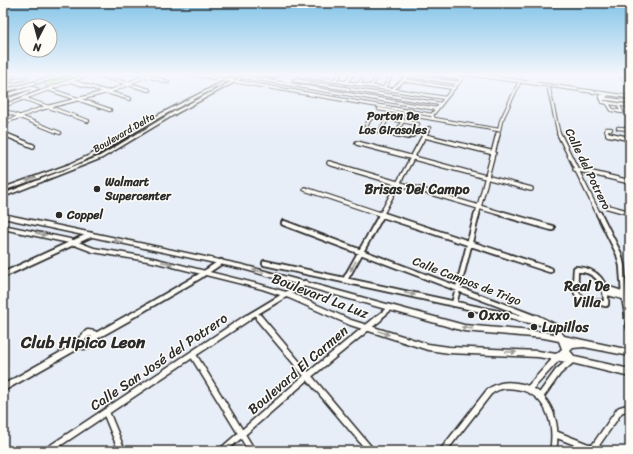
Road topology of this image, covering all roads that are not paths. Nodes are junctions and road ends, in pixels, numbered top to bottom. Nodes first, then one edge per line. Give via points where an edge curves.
1 (20, 95) edge
2 (32, 95) edge
3 (67, 95) edge
4 (94, 95) edge
5 (117, 95) edge
6 (200, 95) edge
7 (209, 95) edge
8 (315, 95) edge
9 (335, 95) edge
10 (351, 95) edge
11 (386, 95) edge
12 (387, 95) edge
13 (426, 95) edge
14 (448, 95) edge
15 (513, 95) edge
16 (551, 95) edge
17 (606, 95) edge
18 (24, 98) junction
19 (333, 98) junction
20 (445, 98) junction
21 (78, 99) junction
22 (130, 99) dead end
23 (630, 99) edge
24 (381, 100) junction
25 (3, 102) edge
26 (607, 102) junction
27 (441, 104) junction
28 (618, 104) junction
29 (3, 106) edge
30 (46, 106) junction
31 (376, 106) junction
32 (630, 106) edge
33 (436, 109) junction
34 (3, 110) edge
35 (110, 110) dead end
36 (18, 116) junction
37 (413, 116) junction
38 (432, 116) junction
39 (388, 118) junction
40 (434, 119) junction
41 (403, 120) junction
42 (88, 121) dead end
43 (3, 122) edge
44 (411, 122) junction
45 (148, 123) junction
46 (153, 126) junction
47 (429, 128) dead end
48 (618, 128) dead end
49 (611, 129) dead end
50 (136, 130) junction
51 (630, 130) edge
52 (380, 131) junction
53 (142, 132) junction
54 (498, 132) junction
55 (60, 133) dead end
56 (3, 134) edge
57 (396, 135) junction
58 (425, 136) junction
59 (630, 139) edge
60 (357, 143) dead end
61 (34, 146) dead end
62 (494, 153) junction
63 (413, 158) junction
64 (329, 163) dead end
65 (575, 169) junction
66 (488, 178) junction
67 (630, 182) edge
68 (399, 184) junction
69 (305, 189) dead end
70 (531, 189) dead end
71 (3, 190) edge
72 (3, 196) edge
73 (605, 206) dead end
74 (480, 207) junction
75 (630, 213) edge
76 (381, 214) junction
77 (3, 216) edge
78 (284, 224) dead end
79 (3, 226) edge
80 (552, 228) dead end
81 (90, 235) junction
82 (76, 242) junction
83 (470, 243) junction
84 (361, 251) junction
85 (220, 262) junction
86 (265, 264) dead end
87 (550, 270) dead end
88 (206, 272) junction
89 (3, 275) edge
90 (345, 280) junction
91 (305, 283) junction
92 (457, 289) junction
93 (605, 290) junction
94 (286, 294) junction
95 (624, 295) junction
96 (454, 304) junction
97 (390, 308) junction
98 (258, 316) dead end
99 (550, 324) junction
100 (366, 327) junction
101 (630, 328) edge
102 (96, 336) junction
103 (561, 337) junction
104 (81, 344) junction
105 (592, 344) junction
106 (565, 350) junction
107 (630, 353) edge
108 (558, 357) junction
109 (195, 358) dead end
110 (572, 360) junction
111 (550, 367) junction
112 (558, 372) junction
113 (630, 372) edge
114 (308, 376) junction
115 (3, 388) edge
116 (529, 389) junction
117 (540, 397) junction
118 (630, 407) edge
119 (106, 412) junction
120 (242, 434) junction
121 (555, 434) junction
122 (594, 450) edge
123 (47, 451) edge
124 (122, 451) edge
125 (222, 451) edge
126 (252, 451) edge
127 (371, 451) edge
128 (444, 451) edge
129 (553, 451) edge

1 - 25 street
2 - 18 street
3 - 21 street
4 - 21 street
5 - 22 street
6 - 45 main road, Boulevard Delta
7 - 46 main road, Boulevard Delta
8 - 19 street
9 - 19 street
10 - 24 street
11 - 24 street
12 - 27 street
13 - 20 street
14 - 20 street
15 - 54 street
16 - 65 street, Calle del Potrero via 558,133
17 - 23 street
18 - 29 street
18 - 30 street
19 - 31 street
20 - 27 street
21 - 30 street
21 - 35 street
23 - 26 street via 601,96 602,101
24 - 31 street
24 - 33 street
26 - 28 street
26 - 28 street via 612,110 622,112
27 - 33 street
28 - 32 street
30 - 36 street
30 - 42 street
31 - 37 street via 378,109
31 - 38 street
33 - 38 street
34 - 36 street
36 - 43 street
36 - 55 street
37 - 40 street
37 - 44 street
38 - 40 street
39 - 41 street
39 - 52 street
39 - 52 street via 374,116 367,124 367,129
40 - 54 street
41 - 44 street
41 - 57 street
44 - 57 street via 418,124 413,136
45 - 46 main road
45 - 50 main road, Boulevard Delta
46 - 53 main road, Boulevard Delta
47 - 58 street
48 - 51 street
49 - 59 street via 606,129 607,135
50 - 53 main road via 144,128
50 -> 71 main road, Boulevard Delta via 79,161
52 - 57 street
53 - 72 main road, Boulevard Delta via 89,163
54 - 62 street
56 - 61 street
58 - 62 street
58 - 63 street
60 - 63 street
62 - 66 street
63 - 66 street
63 - 68 street
64 - 68 street
65 - 67 street
65 - 95 street, Calle del Potrero via 619,254
66 - 70 street
66 - 74 street
68 - 74 street
68 - 76 street
69 - 76 street
73 - 75 street
74 - 80 street
74 - 83 street
76 - 83 street
76 - 84 street
77 - 81 main road, Boulevard La Luz
78 - 84 street, Calle Campos de Trigo
79 -> 82 main road, Boulevard La Luz
81 - 82 street
85 -> 81 main road, Boulevard La Luz
82 -> 88 main road, Boulevard La Luz via 94,250
82 - 89 street
83 - 87 street
83 - 92 street
84 -> 90 street
84 - 92 street, Calle Campos de Trigo
85 - 88 street
91 -> 85 main road, Boulevard La Luz
86 - 90 street
88 - 94 main road, Boulevard La Luz
88 - 102 street
90 -> 96 street
91 - 94 street, Calle San José del Potrero
91 - 97 main road, Boulevard La Luz
92 - 96 street
92 - 99 street, Calle Campos de Trigo
93 - 93 street via 602,280 597,275 580,269 575,271 576,295 580,298 605,304
93 - 95 street
94 - 100 main road, Boulevard La Luz
94 - 119 street, Calle San José del Potrero via 254,312
95 - 101 street, Calle del Potrero
96 - 99 street
97 - 100 street, Boulevard El Carmen
103 -> 97 main road, Boulevard La Luz via 464,328
98 - 114 street
99 - 103 street, Calle Campos de Trigo via 557,329
100 -> 108 main road, Boulevard La Luz via 437,348
100 - 114 street, Boulevard El Carmen
102 - 104 street via 92,343 84,346
102 - 104 street via 92,333 84,335
103 - 105 main road, Boulevard La Luz
103 - 106 main road
104 - 115 street
105 - 106 main road via 572,345
105 - 107 main road, Boulevard La Luz
106 - 108 main road
106 - 110 main road
108 - 110 main road, Boulevard La Luz
108 - 111 street
109 - 120 street
110 - 112 street
110 - 113 main road, Boulevard La Luz
111 - 112 street
111 - 116 street
112 - 117 street
114 - 120 street, Boulevard El Carmen
114 - 127 street
116 - 117 street
116 - 128 street via 507,384 495,387
117 - 121 street via 550,416
118 - 122 street via 620,410
119 - 123 street, Calle San José del Potrero
119 - 124 street
120 - 125 street, Boulevard El Carmen
120 - 126 street
121 - 122 street
121 - 129 street

